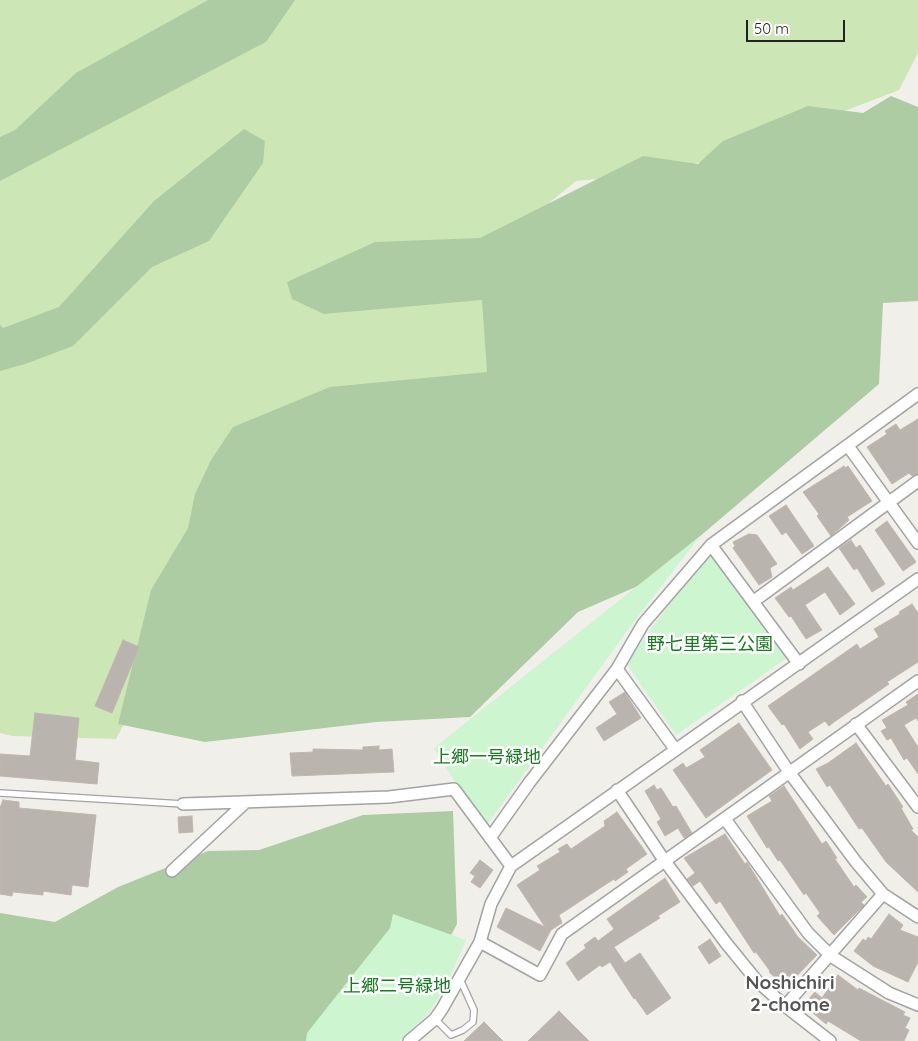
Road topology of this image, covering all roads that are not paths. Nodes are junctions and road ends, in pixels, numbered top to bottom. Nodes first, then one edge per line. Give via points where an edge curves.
1 (918, 394) edge
2 (848, 446) junction
3 (918, 481) edge
4 (888, 502) junction
5 (918, 543) edge
6 (711, 545) junction
7 (918, 579) edge
8 (754, 601) junction
9 (799, 664) junction
10 (617, 668) junction
11 (918, 681) edge
12 (742, 701) junction
13 (856, 724) junction
14 (675, 749) junction
15 (789, 772) junction
16 (616, 790) junction
17 (0, 792) edge
18 (246, 802) junction
19 (182, 804) joint
20 (918, 807) edge
21 (725, 819) junction
22 (490, 838) junction
23 (664, 860) junction
24 (511, 866) junction
25 (172, 871) dead end
26 (883, 894) junction
27 (918, 916) edge
28 (480, 942) junction
29 (831, 956) junction
30 (459, 977) junction
31 (918, 1005) edge
32 (785, 1006) junction
33 (435, 1018) junction
34 (409, 1041) edge
35 (830, 1041) edge

1 - 2 street
2 - 4 street
2 - 6 street
3 - 4 street
4 - 5 street
4 - 8 street
6 - 8 street
6 - 10 street via 643,624
7 - 9 street
8 - 9 street
9 - 12 street
10 - 14 street
10 - 22 street
11 - 13 street
12 - 14 street
12 - 15 street
13 - 15 street
13 - 20 street
14 - 16 street
15 - 21 street
15 - 26 street
16 - 23 street
16 - 24 street
17 - 19 lane
18 - 19 street
18 - 22 street via 388,797 454,789
18 - 25 street
21 - 23 street
21 - 29 street via 808,933
22 - 24 street
23 - 28 street via 562,934 540,975
23 - 32 street via 757,981
24 - 28 street via 491,904
26 - 27 street
26 - 29 street
28 - 30 street
29 - 31 street via 889,993
29 - 32 street
30 - 33 street
30 - 33 lane via 474,1010 473,1022 451,1035
32 - 35 street
33 - 34 street

